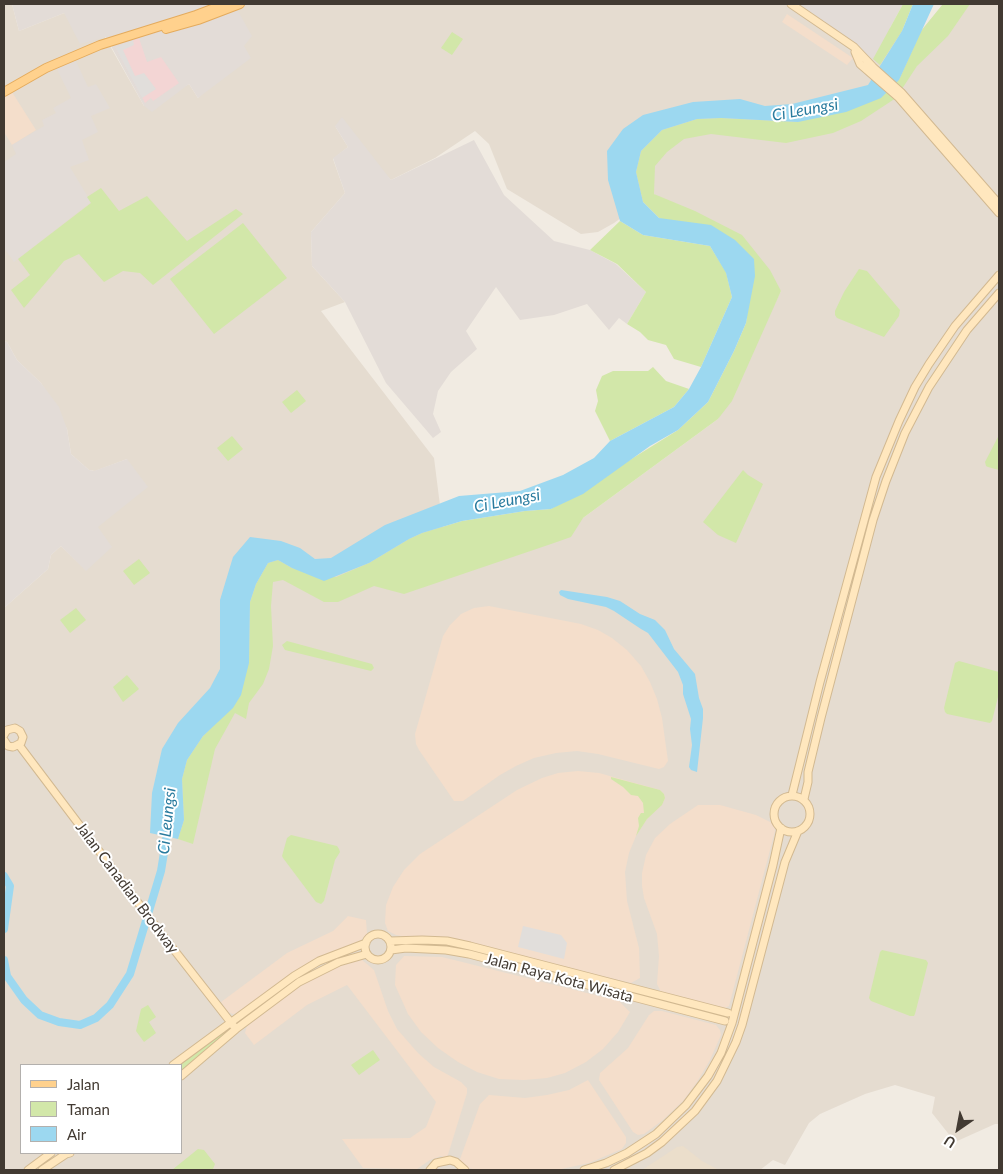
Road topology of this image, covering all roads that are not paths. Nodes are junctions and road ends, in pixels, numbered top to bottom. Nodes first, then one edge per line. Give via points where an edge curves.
1 (225, 4) edge
2 (240, 4) edge
3 (791, 4) edge
4 (125, 37) junction
5 (893, 89) junction
6 (4, 92) edge
7 (999, 204) edge
8 (999, 213) edge
9 (999, 275) edge
10 (999, 293) edge
11 (912, 429) dead end
12 (905, 433) junction
13 (876, 477) junction
14 (886, 481) junction
15 (844, 594) junction
16 (837, 598) dead end
17 (850, 609) junction
18 (854, 618) dead end
19 (832, 703) dead end
20 (824, 706) junction
21 (5, 730) edge
22 (4, 740) edge
23 (19, 745) junction
24 (792, 795) junction
25 (804, 799) junction
26 (781, 828) junction
27 (798, 831) junction
28 (390, 941) junction
29 (366, 943) junction
30 (391, 950) junction
31 (367, 954) junction
32 (510, 957) junction
33 (508, 965) junction
34 (746, 1008) junction
35 (728, 1013) dead end
36 (750, 1017) dead end
37 (725, 1021) dead end
38 (231, 1022) junction
39 (236, 1029) junction
40 (174, 1064) edge
41 (182, 1075) edge
42 (726, 1078) dead end
43 (717, 1080) junction
44 (687, 1095) dead end
45 (686, 1105) junction
46 (670, 1122) junction
47 (676, 1130) junction
48 (634, 1141) dead end
49 (627, 1153) junction
50 (50, 1154) edge
51 (66, 1154) edge
52 (596, 1160) dead end
53 (606, 1163) junction
54 (28, 1170) edge
55 (42, 1170) edge
56 (430, 1170) edge
57 (465, 1170) edge
58 (584, 1170) edge
59 (614, 1170) edge

1 - 4 main road
2 - 4 main road via 182,25
3 - 5 street via 854,47 871,70
4 - 6 main road via 46,68
5 - 7 street via 901,92
5 - 8 street
9 - 13 street via 952,326 928,364 897,417
10 - 12 street via 929,387
11 - 12 street
12 - 14 street
13 - 14 street
13 - 15 street
14 - 17 street
15 - 16 street
15 - 24 street
17 - 18 street
17 - 20 street
19 - 20 street
20 - 25 street
21 - 23 street, Jalan Canadian Brodway via 20,731 22,740
22 - 23 street via 10,747
23 - 38 street, Jalan Canadian Brodway
24 - 25 street
24 - 26 street via 779,801 774,810 775,820
25 - 27 street via 810,810 809,819
26 - 27 street
26 - 45 street via 727,1039 708,1076
27 - 34 street via 785,862
28 - 29 street via 378,934 370,936
28 - 30 street
28 - 32 street, Jalan Raya Kota Wisata via 447,942
29 - 31 street
29 - 38 street via 319,961
30 - 31 street via 387,956 376,960
30 - 33 street, Jalan Raya Kota Wisata via 446,950
31 - 39 street via 323,968
32 - 33 street
32 - 35 street, Jalan Raya Kota Wisata
33 - 37 street, Jalan Raya Kota Wisata
34 - 36 street
34 - 43 street via 736,1042
38 - 39 street, Jalan Canadian Brodway
38 - 40 street
39 - 41 street
42 - 43 street
43 - 47 street via 700,1105
44 - 45 street
45 - 46 street
46 - 47 street
46 - 49 street
47 - 59 street via 647,1152
48 - 49 street
49 - 53 street
50 - 54 street
51 - 55 street
52 - 53 street
53 - 58 street
56 - 57 street via 436,1163 450,1160

